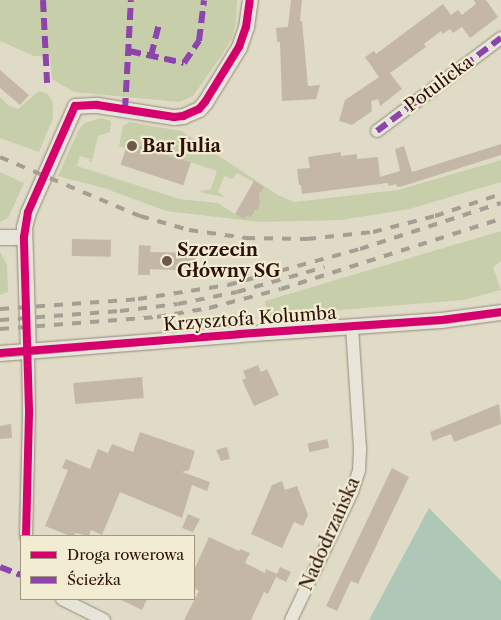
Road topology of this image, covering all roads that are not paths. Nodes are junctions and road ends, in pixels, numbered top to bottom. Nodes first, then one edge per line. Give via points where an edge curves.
1 (250, 0) edge
2 (501, 38) edge
3 (377, 131) dead end
4 (0, 237) edge
5 (24, 237) junction
6 (501, 312) edge
7 (352, 326) junction
8 (28, 352) junction
9 (0, 353) edge
10 (26, 535) edge
11 (64, 600) edge
12 (104, 620) edge
13 (291, 620) edge

1 - 5 street via 239,47 199,109 174,117 97,105 75,106 28,212
2 - 3 street, Potulicka
4 - 5 street
5 - 8 street
6 - 7 street, Krzysztofa Kolumba via 457,319
7 - 8 street, Krzysztofa Kolumba
7 - 13 street, Nadodrzańska via 359,470 352,492
8 - 9 street, Krzysztofa Kolumba
8 - 10 street
11 - 12 street

